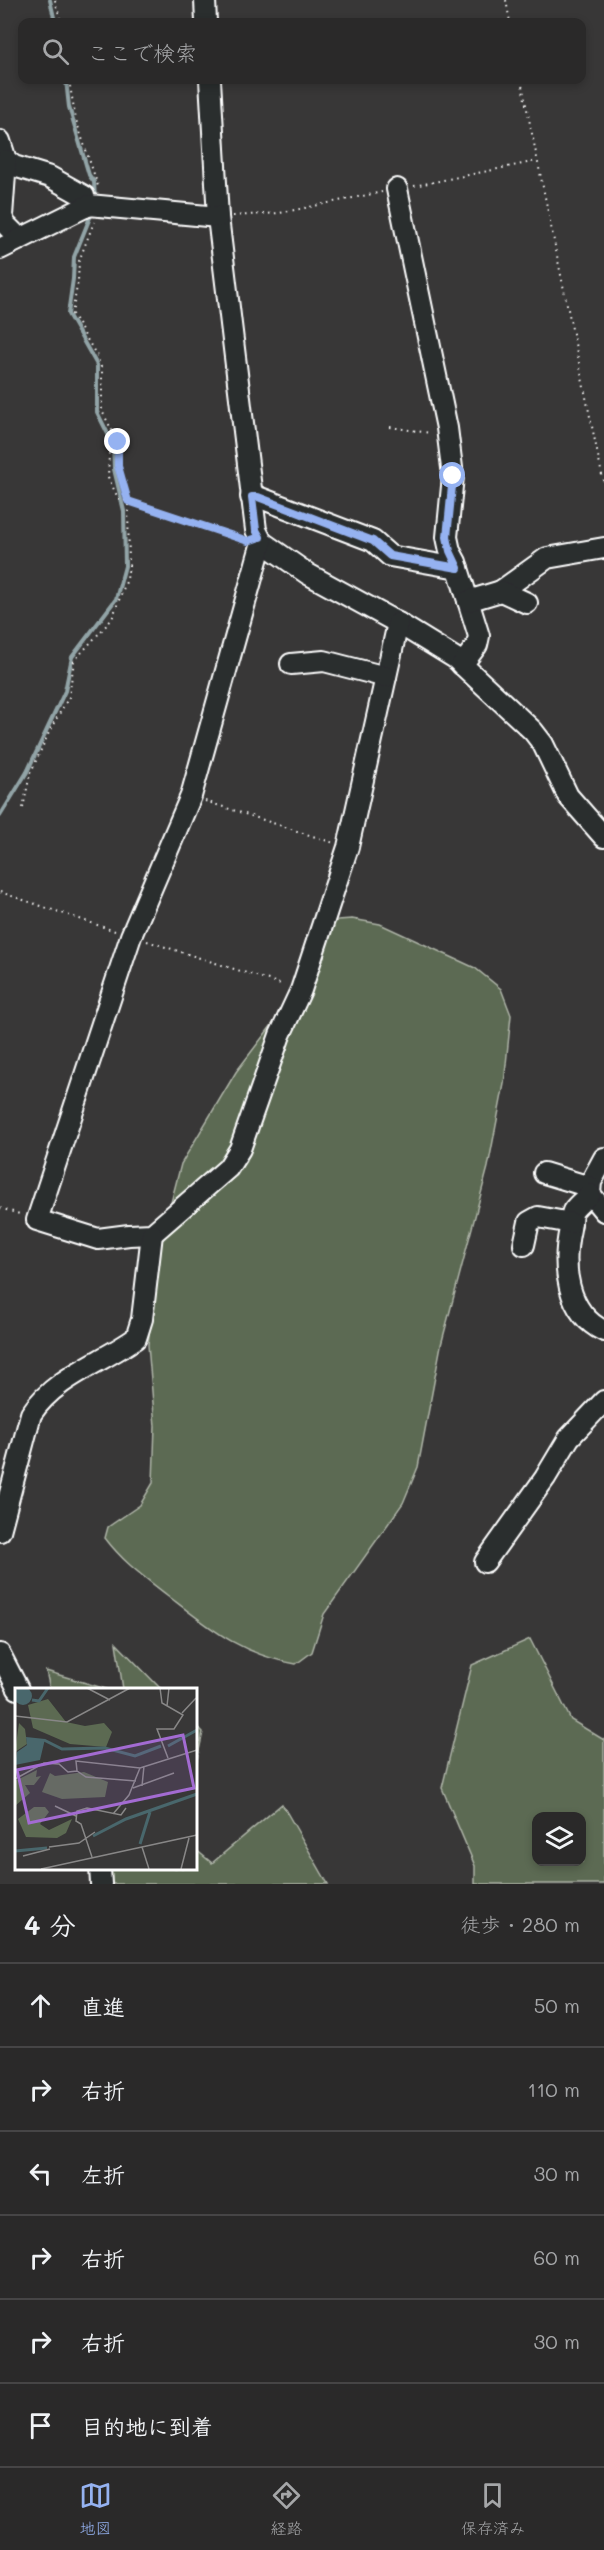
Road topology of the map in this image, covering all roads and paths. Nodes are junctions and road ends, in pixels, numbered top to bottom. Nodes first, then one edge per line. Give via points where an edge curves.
1 (56, 0) edge
2 (205, 0) edge
3 (506, 0) edge
4 (60, 18) edge
5 (207, 18) edge
6 (509, 18) edge
7 (70, 84) edge
8 (210, 84) edge
9 (522, 84) edge
10 (3, 151) edge
11 (537, 161) junction
12 (397, 189) junction
13 (91, 206) junction
14 (218, 217) junction
15 (20, 239) junction
16 (0, 249) edge
17 (390, 427) dead end
18 (448, 436) junction
19 (109, 453) dead end
20 (604, 485) edge
21 (252, 497) junction
22 (128, 501) junction
23 (261, 539) junction
24 (604, 548) edge
25 (458, 568) junction
26 (501, 591) junction
27 (468, 601) junction
28 (527, 603) dead end
29 (398, 623) junction
30 (291, 664) dead end
31 (462, 665) junction
32 (386, 677) junction
33 (191, 796) junction
34 (23, 808) dead end
35 (604, 837) edge
36 (348, 847) junction
37 (0, 892) edge
38 (131, 936) junction
39 (301, 990) junction
40 (604, 1158) edge
41 (544, 1173) dead end
42 (590, 1190) junction
43 (0, 1208) edge
44 (604, 1211) edge
45 (37, 1220) junction
46 (571, 1223) junction
47 (152, 1234) junction
48 (524, 1245) dead end
49 (604, 1330) edge
50 (604, 1401) edge
51 (3, 1525) edge
52 (485, 1562) dead end
53 (0, 1654) edge
54 (17, 1688) edge
55 (100, 1869) edge
56 (101, 1884) edge

1 - 4 path
2 - 5 street
3 - 6 path
7 - 13 path via 76,120 99,190
8 - 14 street
9 - 11 path
10 - 13 street via 30,172 50,177 84,196
10 - 15 street via 2,216
11 - 12 path
11 - 20 path
12 - 14 path via 280,213
12 - 18 street
13 - 14 street
13 - 15 street
13 - 22 path via 93,228 78,261 72,314 98,356 102,411 118,442 118,466
14 - 21 street
15 - 16 street
17 - 18 path
18 - 25 street via 453,476 447,537
19 - 22 path via 108,477 118,498
21 - 23 street via 256,530
21 - 25 street via 373,541 390,556
22 - 23 path via 248,541
22 - 34 path via 127,579 112,620 74,661 69,697 30,774
23 - 29 street via 308,574
23 - 33 street
24 - 26 street via 547,558
25 - 27 street
26 - 27 street
26 - 28 street
27 - 31 street via 478,636 477,645
29 - 31 street
29 - 32 street
30 - 32 street via 324,661
31 - 35 street via 533,730 568,796
32 - 36 street
33 - 36 path
33 - 38 street
36 - 39 street
37 - 38 path
38 - 39 path
38 - 45 street
39 - 47 street via 280,1035 240,1149 228,1168
40 - 42 street
41 - 42 street
42 - 44 street
42 - 46 street via 573,1211
43 - 45 path
45 - 47 street via 98,1239
46 - 48 street via 538,1217 529,1222
46 - 49 street via 565,1251 578,1310 592,1325
47 - 51 street via 142,1320 136,1338 55,1387 40,1401 31,1414
50 - 52 street via 569,1438
53 - 54 street
55 - 56 street

